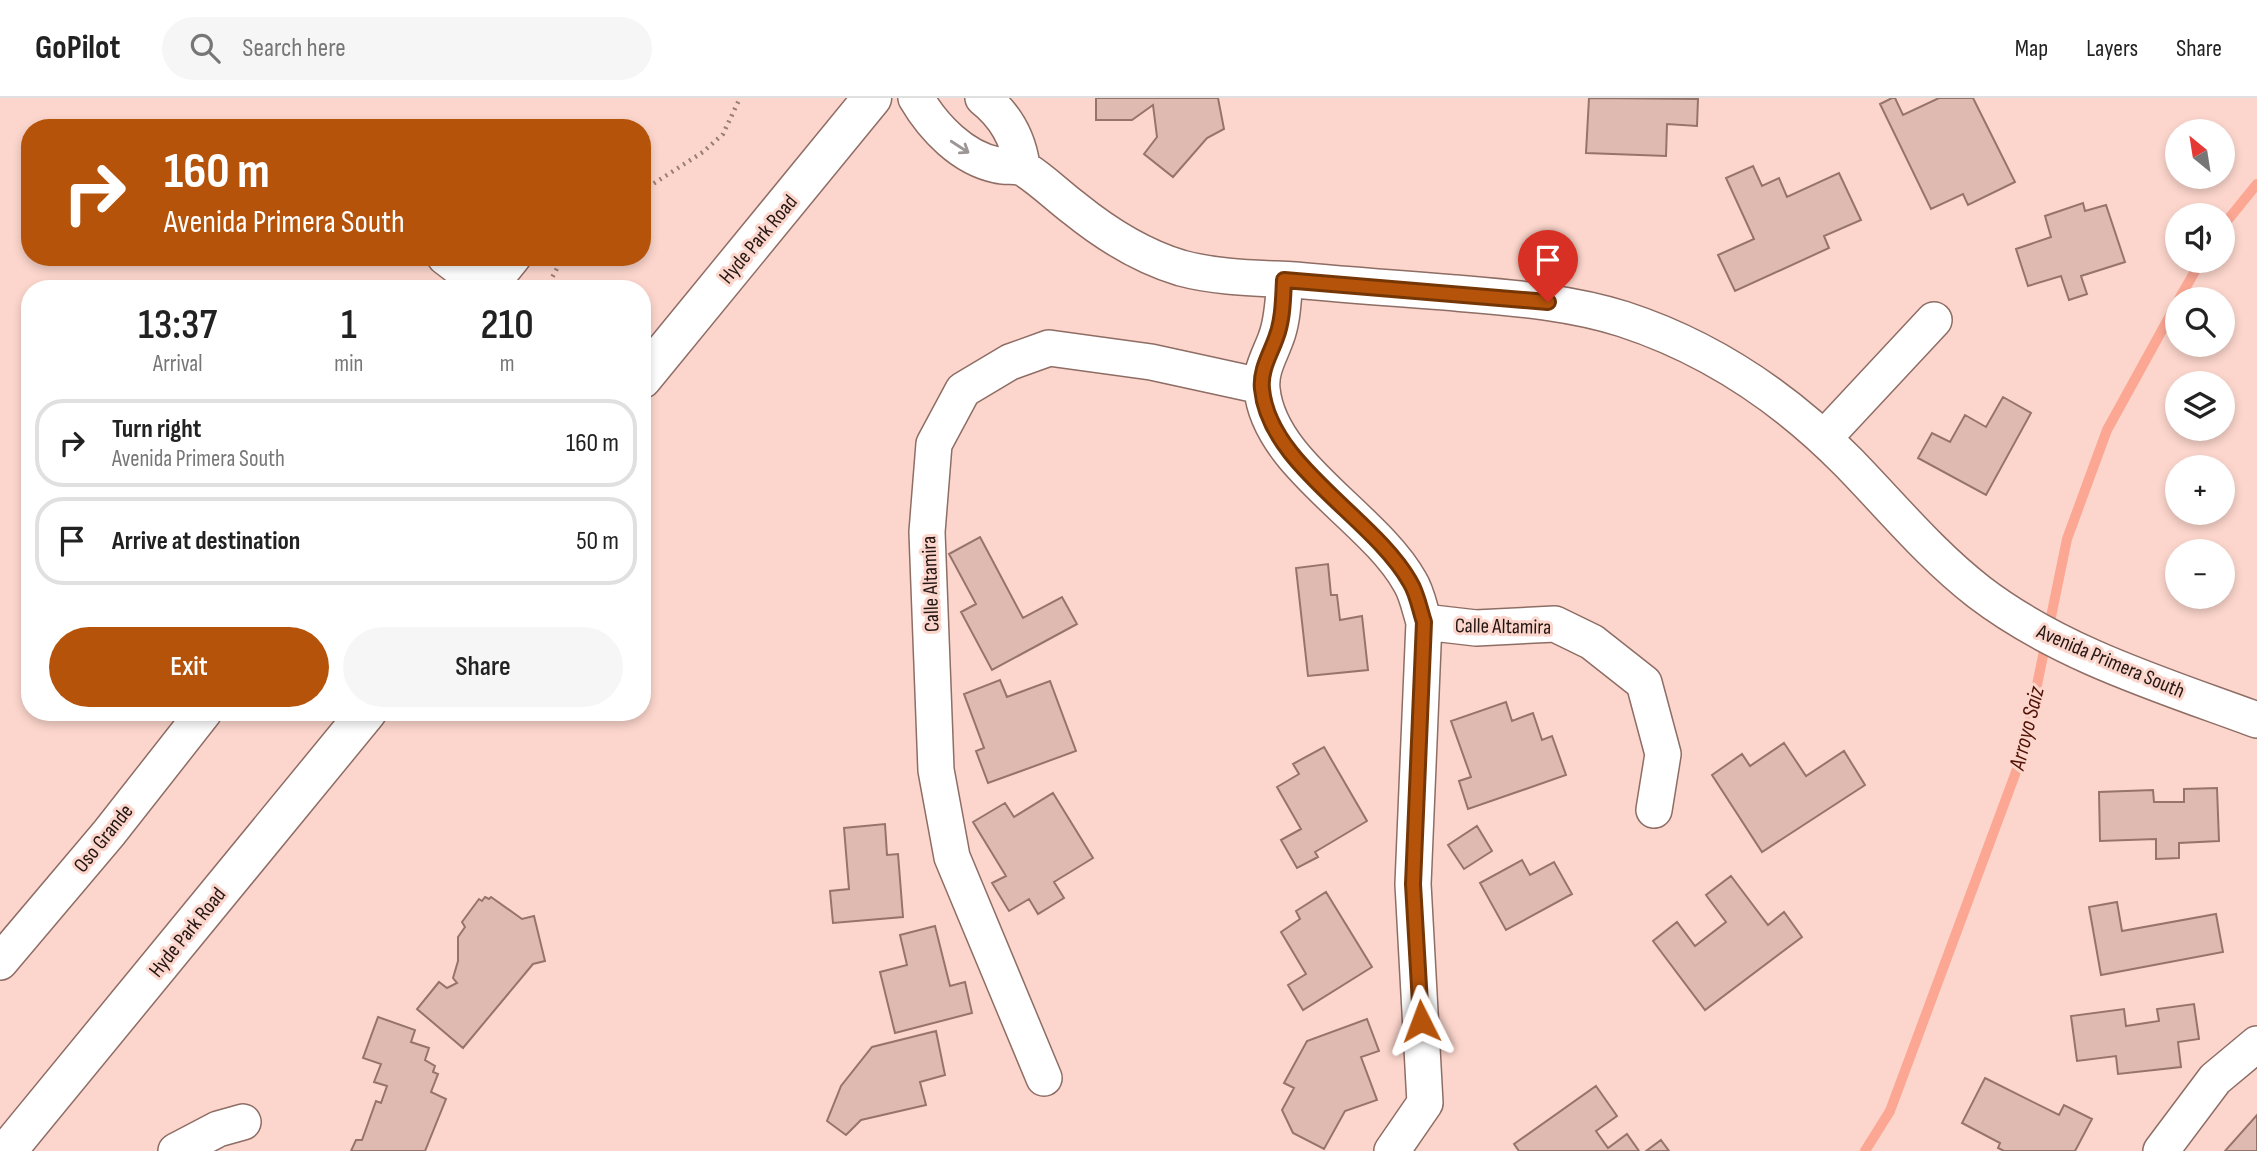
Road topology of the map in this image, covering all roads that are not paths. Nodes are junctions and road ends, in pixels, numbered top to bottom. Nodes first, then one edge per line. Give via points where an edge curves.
1 (872, 98) edge
2 (916, 98) edge
3 (983, 98) edge
4 (1021, 166) junction
5 (457, 266) edge
6 (506, 266) edge
7 (475, 280) edge
8 (494, 280) edge
9 (1284, 280) junction
10 (1934, 320) dead end
11 (651, 368) edge
12 (1261, 386) junction
13 (1824, 438) junction
14 (1424, 622) junction
15 (2257, 720) edge
16 (197, 721) edge
17 (360, 721) edge
18 (1654, 810) dead end
19 (0, 962) edge
20 (2257, 1044) edge
21 (1044, 1077) dead end
22 (243, 1122) dead end
23 (7, 1151) edge
24 (176, 1151) edge
25 (1392, 1151) edge
26 (2161, 1151) edge

1 - 11 main road, Hyde Park Road
2 -> 4 street via 947,138 979,159
3 - 4 street via 1014,134
4 - 9 street, Avenida Primera South via 1097,226 1152,257 1210,274
5 - 7 street
6 - 8 street
9 - 12 street via 1281,321
9 - 13 street, Avenida Primera South via 1532,300 1622,319 1727,366
10 - 13 street
12 - 14 street, Calle Altamira via 1282,441 1384,547 1411,582
12 - 21 street, Calle Altamira via 1151,362 1049,348 1010,362 963,390 934,444 927,532 936,770 952,857
13 - 15 street, Avenida Primera South via 1953,570 2023,623 2107,664
14 - 18 street, Calle Altamira via 1476,628 1555,624 1592,642 1644,683 1663,754
14 - 25 street, Calle Altamira via 1413,884 1426,1103
16 - 19 street, Oso Grande
17 - 23 main road, Hyde Park Road
20 - 26 street via 2215,1079
22 - 24 street via 218,1129

